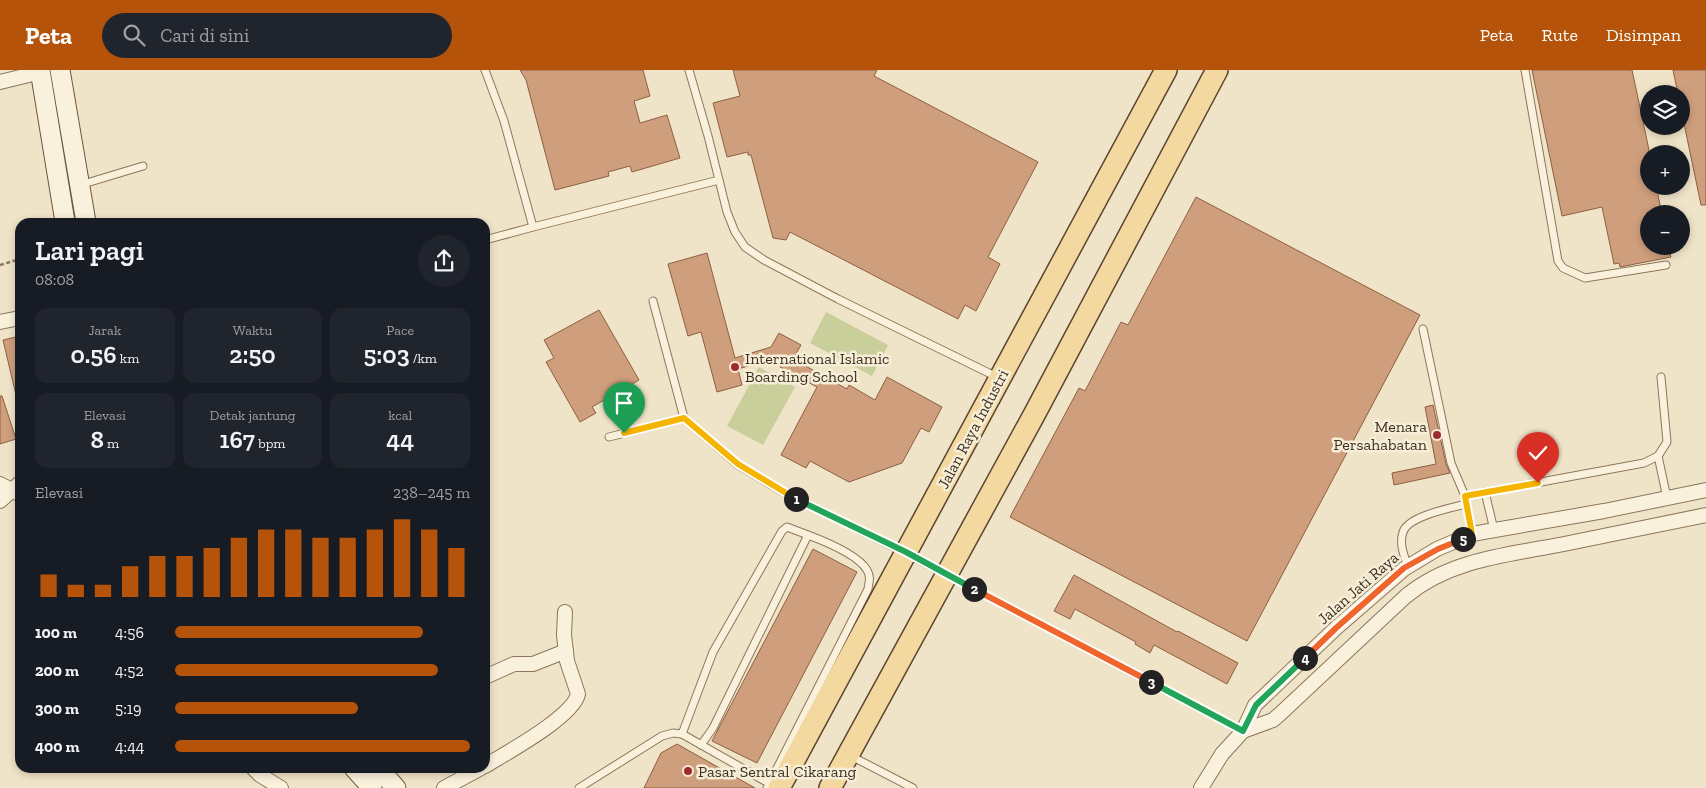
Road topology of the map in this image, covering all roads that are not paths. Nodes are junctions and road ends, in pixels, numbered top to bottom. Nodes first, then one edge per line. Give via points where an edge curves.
1 (485, 70) edge
2 (689, 70) edge
3 (1166, 70) edge
4 (1217, 70) edge
5 (1525, 70) edge
6 (41, 71) edge
7 (63, 71) edge
8 (0, 82) edge
9 (143, 166) dead end
10 (719, 180) junction
11 (79, 185) junction
12 (64, 218) edge
13 (85, 218) edge
14 (533, 227) junction
15 (490, 239) edge
16 (1666, 265) dead end
17 (653, 301) dead end
18 (15, 319) edge
19 (0, 322) edge
20 (1423, 329) dead end
21 (1661, 377) dead end
22 (1000, 379) junction
23 (684, 418) junction
24 (609, 437) dead end
25 (1658, 456) junction
26 (13, 488) edge
27 (1706, 490) edge
28 (1485, 492) junction
29 (1667, 498) junction
30 (1465, 500) junction
31 (0, 501) edge
32 (1706, 515) edge
33 (1494, 530) junction
34 (1472, 534) junction
35 (808, 535) junction
36 (906, 552) junction
37 (1408, 566) junction
38 (946, 575) junction
39 (1363, 605) junction
40 (565, 612) dead end
41 (1382, 620) junction
42 (566, 651) junction
43 (490, 675) edge
44 (1243, 731) junction
45 (682, 734) junction
46 (701, 746) junction
47 (848, 754) junction
48 (490, 763) edge
49 (258, 773) edge
50 (358, 773) edge
51 (382, 773) edge
52 (463, 773) edge
53 (773, 787) edge
54 (281, 788) edge
55 (372, 788) edge
56 (396, 788) edge
57 (444, 788) edge
58 (579, 788) edge
59 (830, 788) edge
60 (913, 788) edge
61 (1201, 788) edge

1 - 14 lane via 504,121
2 - 10 lane
3 - 22 main road, Jalan Raya Industri
4 - 38 main road
5 - 16 lane via 1558,261 1562,268 1585,278
6 - 8 street
6 - 12 street
7 - 11 street
9 - 11 lane
10 - 14 lane
10 - 22 lane via 731,226 745,247 838,299
11 - 13 street
14 - 15 lane
17 - 23 lane
18 - 19 street
20 - 30 lane via 1451,463
21 - 25 lane via 1667,442
22 - 36 main road, Jalan Raya Industri
23 - 24 lane
23 - 36 lane via 752,474
25 - 28 lane via 1644,463
25 - 29 lane
26 - 31 street
27 - 29 street, Jalan Jati Raya
28 - 30 lane
28 - 33 lane
29 - 33 street, Jalan Jati Raya
30 - 34 lane
30 - 37 lane via 1408,524 1403,533 1402,550
32 - 41 street, Jalan Jati Raya via 1506,554 1457,567 1423,582
33 - 34 street, Jalan Jati Raya
34 - 37 street, Jalan Jati Raya
35 - 45 lane via 792,528 782,531 713,652
35 - 46 lane via 713,728
35 - 53 lane via 860,562 870,580
36 - 38 lane
36 - 53 main road, Jalan Raya Industri
37 - 39 street, Jalan Jati Raya
38 - 44 lane
38 - 47 main road
39 - 41 street
39 - 44 street, Jalan Jati Raya via 1256,705
40 - 42 street
41 - 44 street, Jalan Jati Raya via 1273,720
42 - 43 street via 533,664 514,664
42 - 48 street via 578,694 572,707
44 - 61 street, Jalan Jati Raya via 1222,754
45 - 46 lane
45 - 58 lane via 673,732 662,736
46 - 53 lane
47 - 59 main road
47 - 60 lane
49 - 54 street
50 - 55 street
51 - 56 street
52 - 57 street

